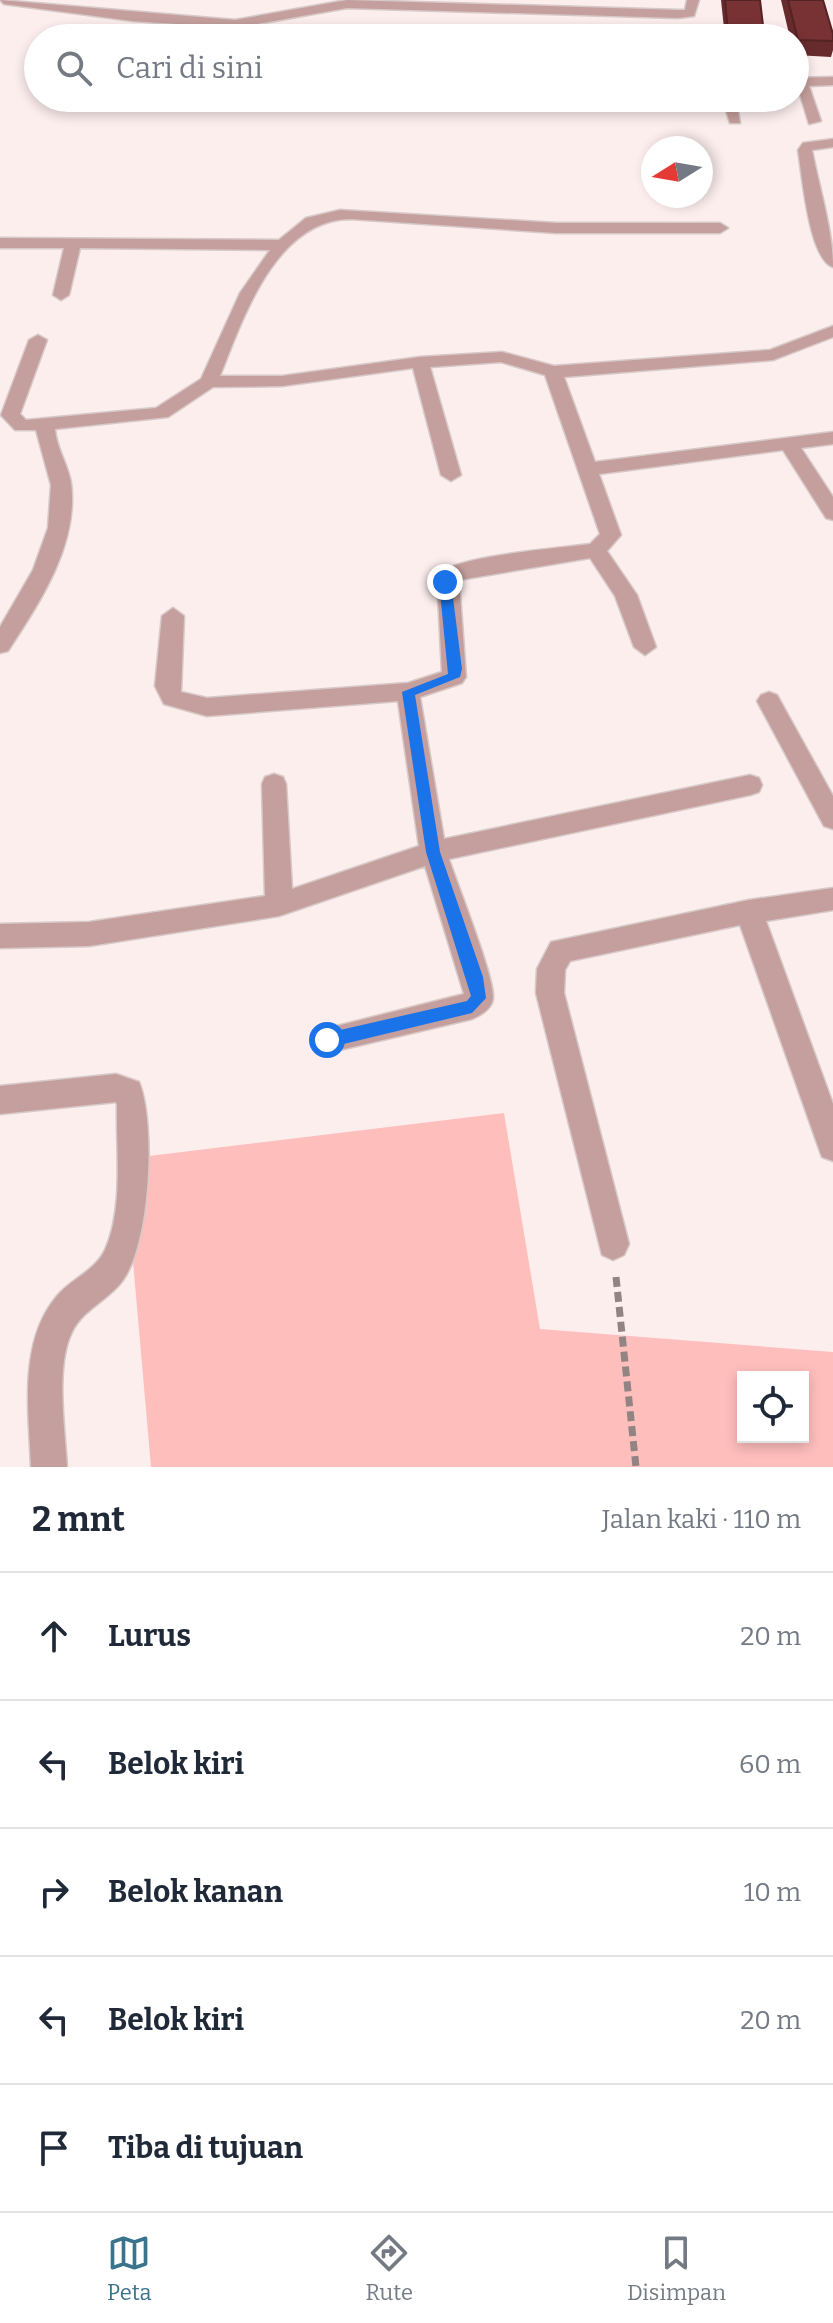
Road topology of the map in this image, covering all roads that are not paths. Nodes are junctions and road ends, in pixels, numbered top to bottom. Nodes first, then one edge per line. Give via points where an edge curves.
1 (4, 0) edge
2 (146, 0) edge
3 (693, 0) edge
4 (43, 2) edge
5 (347, 2) edge
6 (476, 6) junction
7 (372, 16) dead end
8 (133, 17) junction
9 (833, 81) edge
10 (809, 82) edge
11 (809, 109) edge
12 (733, 112) edge
13 (735, 120) dead end
14 (814, 121) dead end
15 (833, 143) edge
16 (720, 228) dead end
17 (0, 243) edge
18 (73, 243) junction
19 (280, 245) junction
20 (833, 262) edge
21 (61, 295) dead end
22 (833, 331) edge
23 (38, 340) dead end
24 (420, 362) junction
25 (553, 372) junction
26 (209, 382) junction
27 (46, 425) junction
28 (833, 438) edge
29 (787, 442) junction
30 (586, 469) junction
31 (451, 475) dead end
32 (833, 513) edge
33 (596, 550) junction
34 (173, 616) dead end
35 (0, 645) edge
36 (645, 647) dead end
37 (408, 692) junction
38 (769, 701) dead end
39 (274, 784) dead end
40 (750, 785) dead end
41 (833, 819) edge
42 (433, 852) junction
43 (833, 899) edge
44 (279, 905) junction
45 (749, 912) junction
46 (0, 936) edge
47 (327, 1040) dead end
48 (0, 1100) edge
49 (833, 1146) edge
50 (613, 1244) road end
51 (49, 1467) edge

1 - 4 street
2 - 8 street
3 - 6 street via 690,13 678,14
4 - 8 street
5 - 6 street
5 - 8 street via 238,18
6 - 7 street via 468,16
9 - 10 street
11 - 14 street
12 - 13 street
15 - 20 street via 805,150 819,232
16 - 19 street via 556,229 329,216 313,220
17 - 18 street
18 - 19 street
18 - 21 street
19 - 26 street via 226,333
22 - 25 street via 773,355
23 - 27 street via 10,415 22,426
24 - 25 street via 502,357
24 - 26 street via 282,381
24 - 31 street
25 - 30 street
26 - 27 street via 161,413
27 - 35 street via 63,505 34,592
28 - 29 street
29 - 30 street
29 - 32 street
30 - 33 street via 611,527 611,535
33 - 36 street via 626,595
33 - 37 street via 448,576 454,677
34 - 37 street via 167,686 172,698 185,704 207,707
37 - 42 street
38 - 41 street
39 - 44 street
40 - 42 street
42 - 44 street
42 - 47 street via 479,998 472,1006
43 - 45 street
44 - 46 street via 89,934
45 - 49 street
45 - 50 street via 582,944 561,951 551,969 550,993
48 - 51 street via 116,1088 128,1092 132,1105 126,1234 118,1260 95,1288 68,1308 52,1333 47,1377

